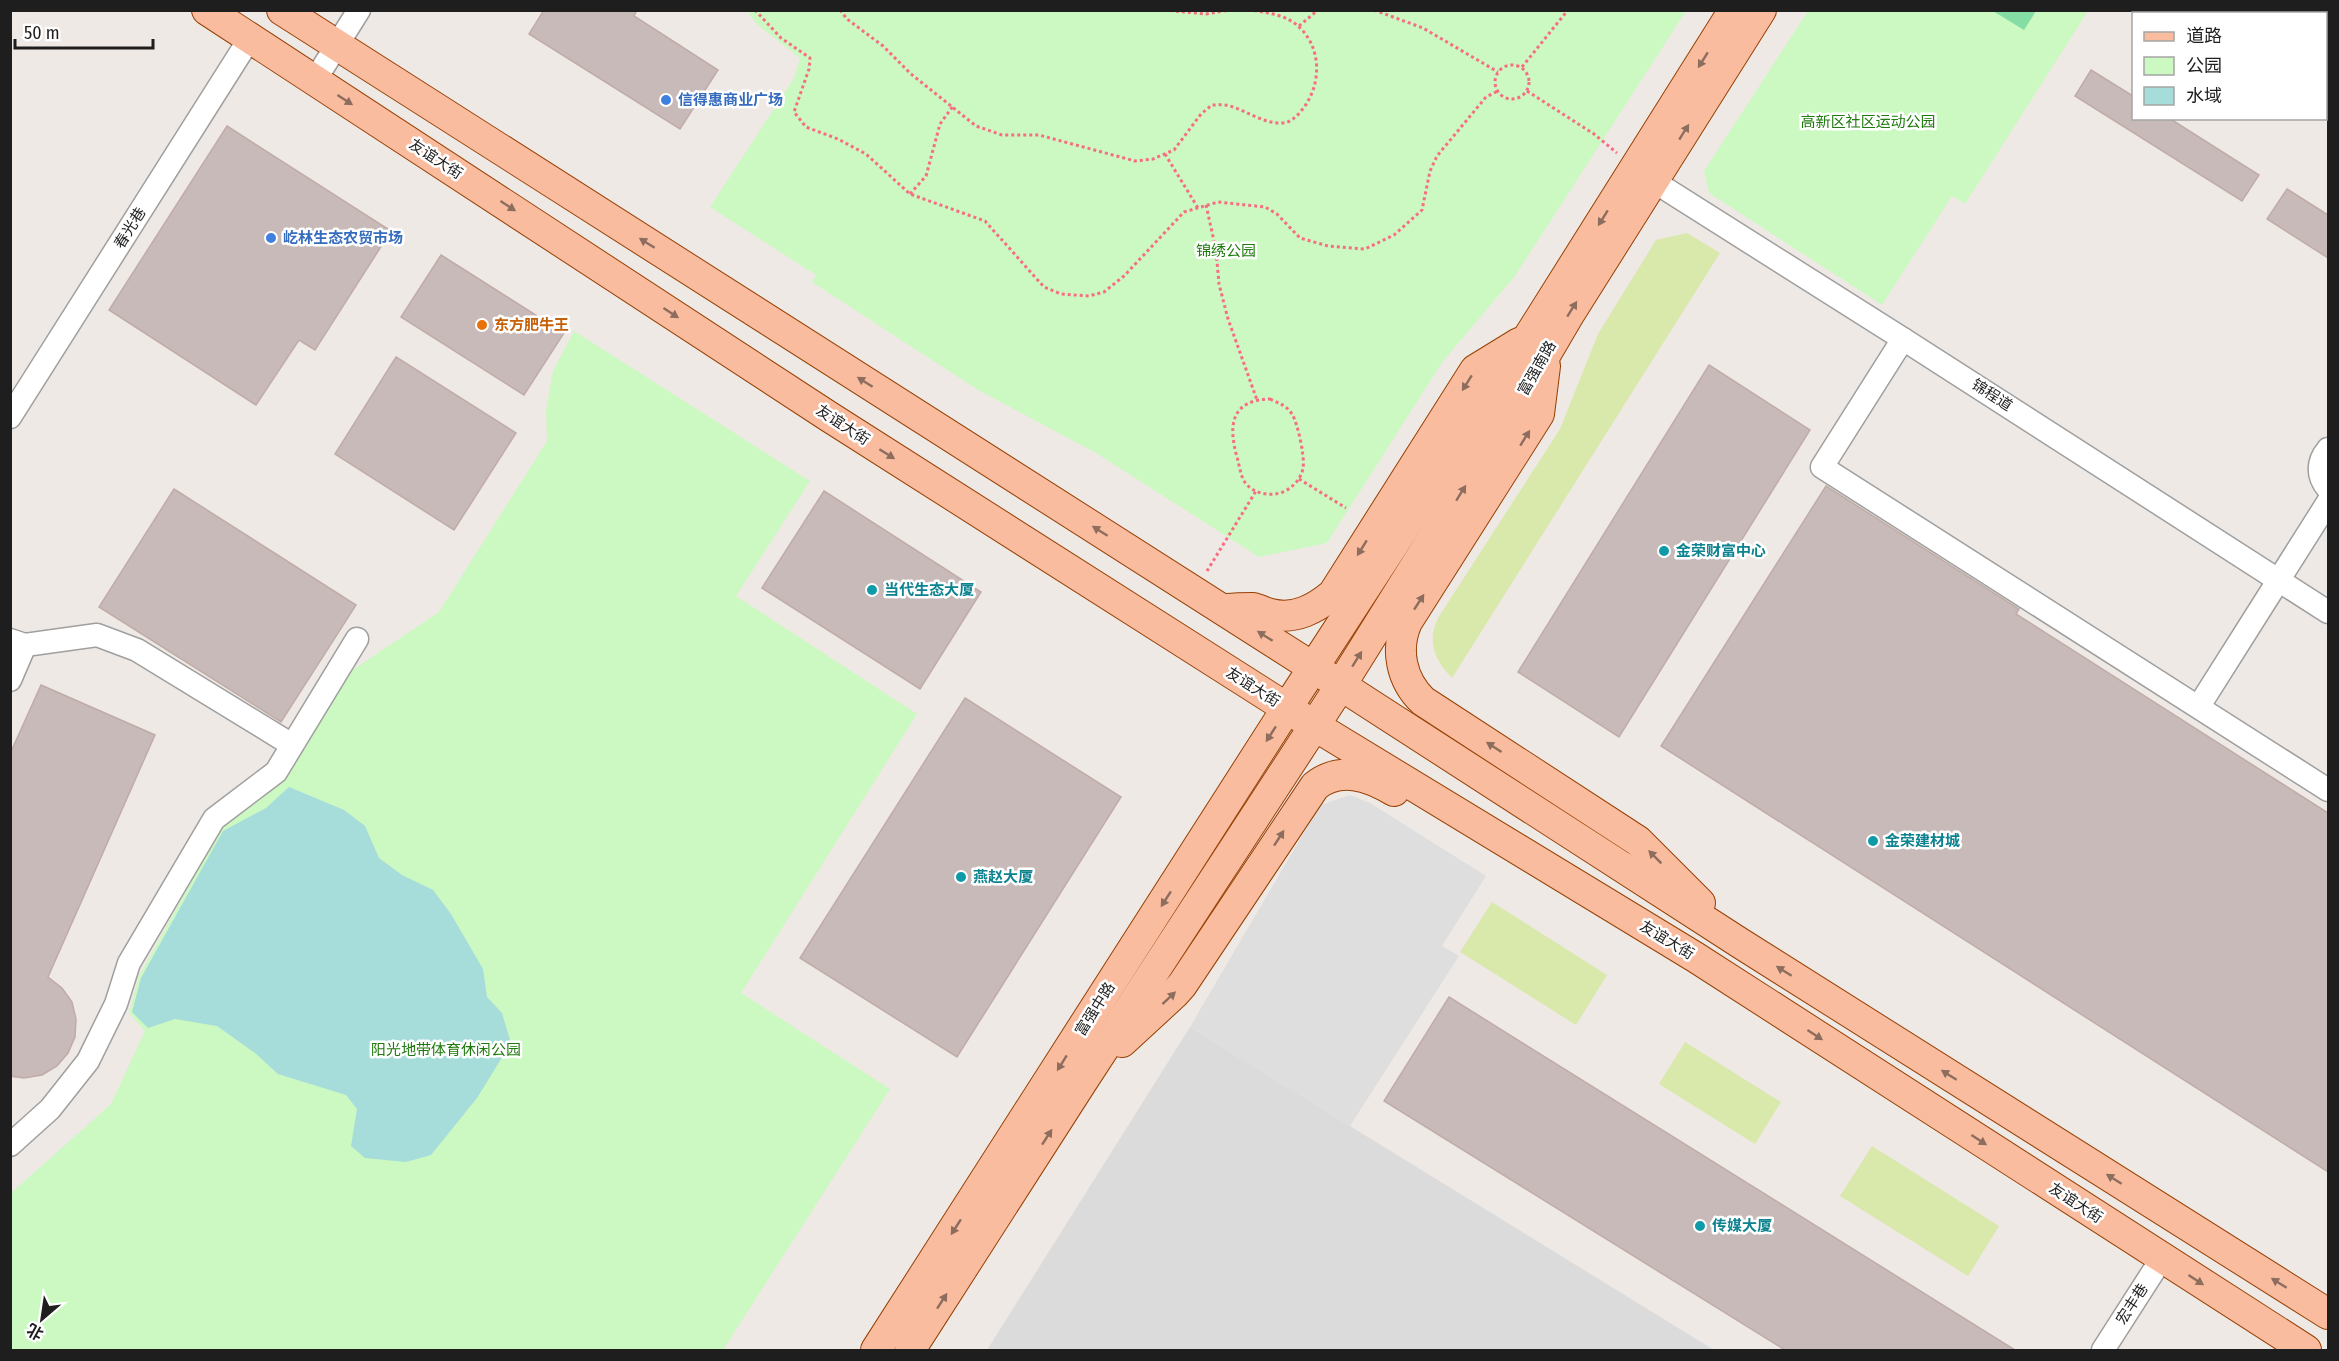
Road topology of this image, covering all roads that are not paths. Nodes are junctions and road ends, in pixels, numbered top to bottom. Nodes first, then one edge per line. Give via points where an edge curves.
1 (207, 10) edge
2 (282, 10) edge
3 (358, 10) edge
4 (1734, 10) edge
5 (1761, 10) edge
6 (250, 38) junction
7 (336, 45) junction
8 (315, 80) junction
9 (1643, 175) junction
10 (1903, 339) junction
11 (1538, 343) junction
12 (10, 417) edge
13 (2328, 449) edge
14 (2328, 489) edge
15 (2328, 502) edge
16 (2279, 580) junction
17 (1221, 609) junction
18 (2328, 612) edge
19 (357, 639) dead end
20 (18, 642) edge
21 (1314, 668) junction
22 (10, 680) edge
23 (1341, 685) junction
24 (2199, 706) junction
25 (1287, 708) junction
26 (1315, 726) junction
27 (292, 746) junction
28 (2328, 790) edge
29 (1740, 943) junction
30 (1695, 957) junction
31 (1082, 1082) junction
32 (10, 1145) edge
33 (2162, 1258) junction
34 (2328, 1314) edge
35 (876, 1350) edge
36 (910, 1350) edge
37 (2103, 1350) edge
38 (2306, 1350) edge

1 - 6 main road, 友谊大街
2 - 7 main road
3 - 7 street
4 -> 9 main road, 富强南路
9 -> 5 main road, 富强南路
6 - 8 main road, 友谊大街
6 - 12 street, 春光巷
7 - 8 street
17 -> 7 main road
8 -> 25 main road, 友谊大街 via 838,422
9 - 10 street, 锦程道
9 - 11 main road, 富强南路
10 - 16 street, 锦程道
10 - 24 street via 1822,467
11 -> 17 main road via 1475,370 1333,594 1312,610 1299,614 1270,614 1255,608
11 - 21 main road, 富强南路
23 -> 11 main road, 富强南路 via 1516,405
29 -> 11 main road via 1638,841 1423,700 1407,681 1401,646 1404,627 1539,414
13 - 14 street via 2320,467
15 - 16 street
16 - 18 street, 锦程道
16 - 24 street
21 -> 17 main road
19 - 27 street
20 - 22 street
20 - 27 street via 97,634 137,650
21 - 23 main road
21 - 25 main road, 富强中路
23 - 26 main road, 富强南路
23 - 29 main road
24 - 28 street
25 - 26 main road, 友谊大街
25 -> 35 main road, 富强中路
26 - 30 main road, 友谊大街
26 - 31 main road, 富强中路
27 - 32 street via 276,772 214,819 129,963 116,1004 88,1061 50,1109
34 -> 29 main road
31 -> 30 main road via 1174,994 1304,799 1324,779 1335,775 1359,776 1381,784 1616,926
30 -> 33 main road, 友谊大街
36 -> 31 main road, 富强中路
33 - 37 street, 宏丰巷
33 -> 38 main road, 友谊大街

